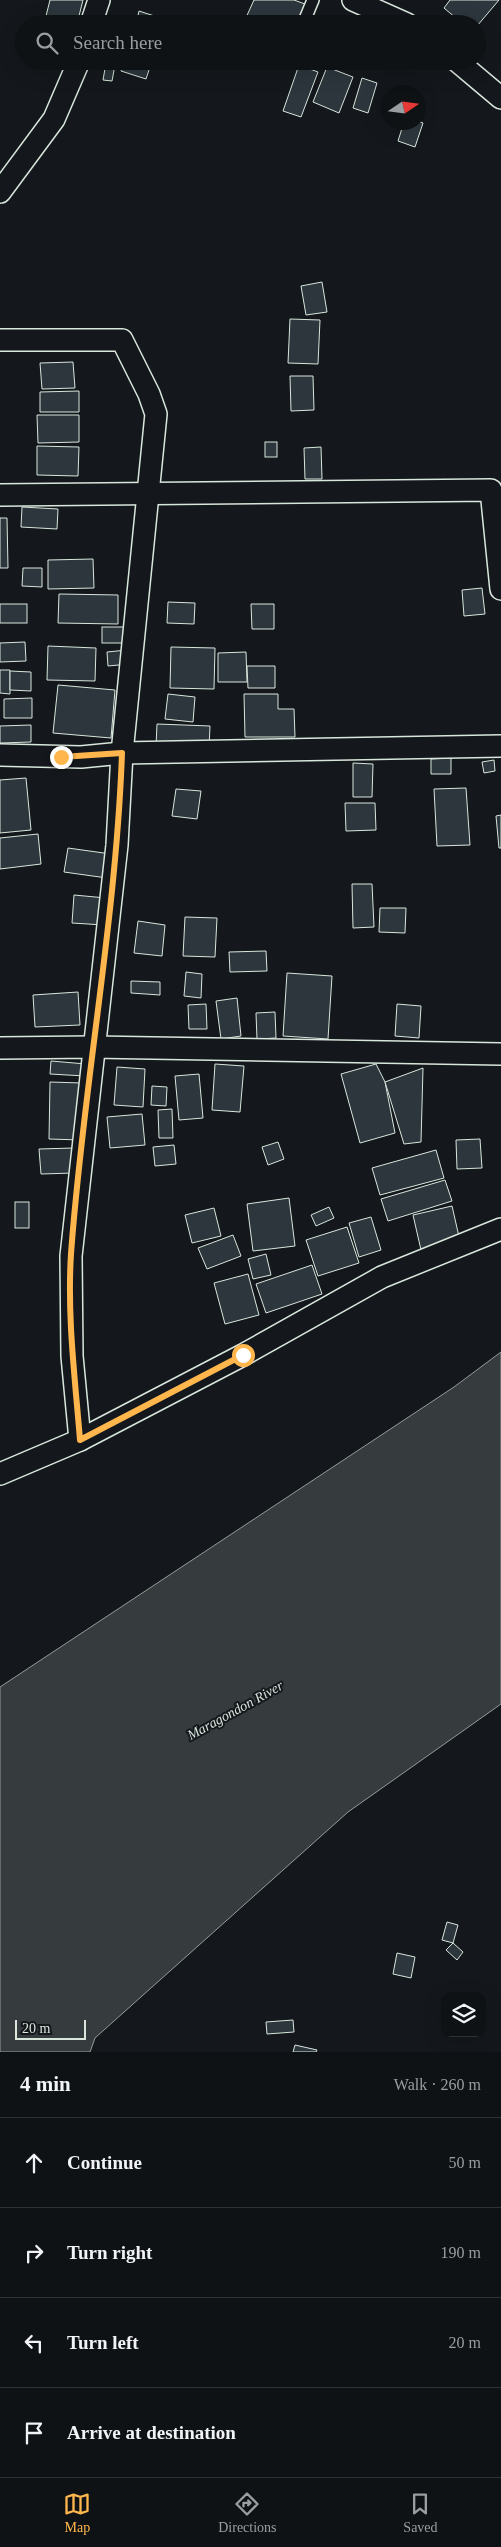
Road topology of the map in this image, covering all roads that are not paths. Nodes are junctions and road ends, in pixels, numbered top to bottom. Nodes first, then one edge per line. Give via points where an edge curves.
1 (99, 0) edge
2 (313, 0) edge
3 (353, 0) edge
4 (94, 15) edge
5 (307, 15) edge
6 (387, 15) edge
7 (75, 70) edge
8 (468, 70) edge
9 (501, 98) edge
10 (0, 192) edge
11 (0, 340) edge
12 (148, 493) junction
13 (0, 495) edge
14 (501, 589) edge
15 (501, 746) edge
16 (122, 753) junction
17 (0, 755) edge
18 (93, 1047) junction
19 (0, 1048) edge
20 (501, 1054) edge
21 (501, 1229) edge
22 (80, 1440) junction
23 (0, 1474) edge

1 - 4 street
2 - 5 lane
3 - 6 street
7 - 10 street via 54,119
8 - 9 street
11 - 12 street via 122,340 150,394 156,414
12 - 13 street
12 - 14 street via 491,490
12 - 16 street
15 - 16 street
16 - 17 street via 81,757
16 - 18 street via 117,845
18 - 19 street
18 - 20 street
18 - 22 street via 71,1256 72,1356
21 - 22 street via 382,1277 243,1355
22 - 23 street

